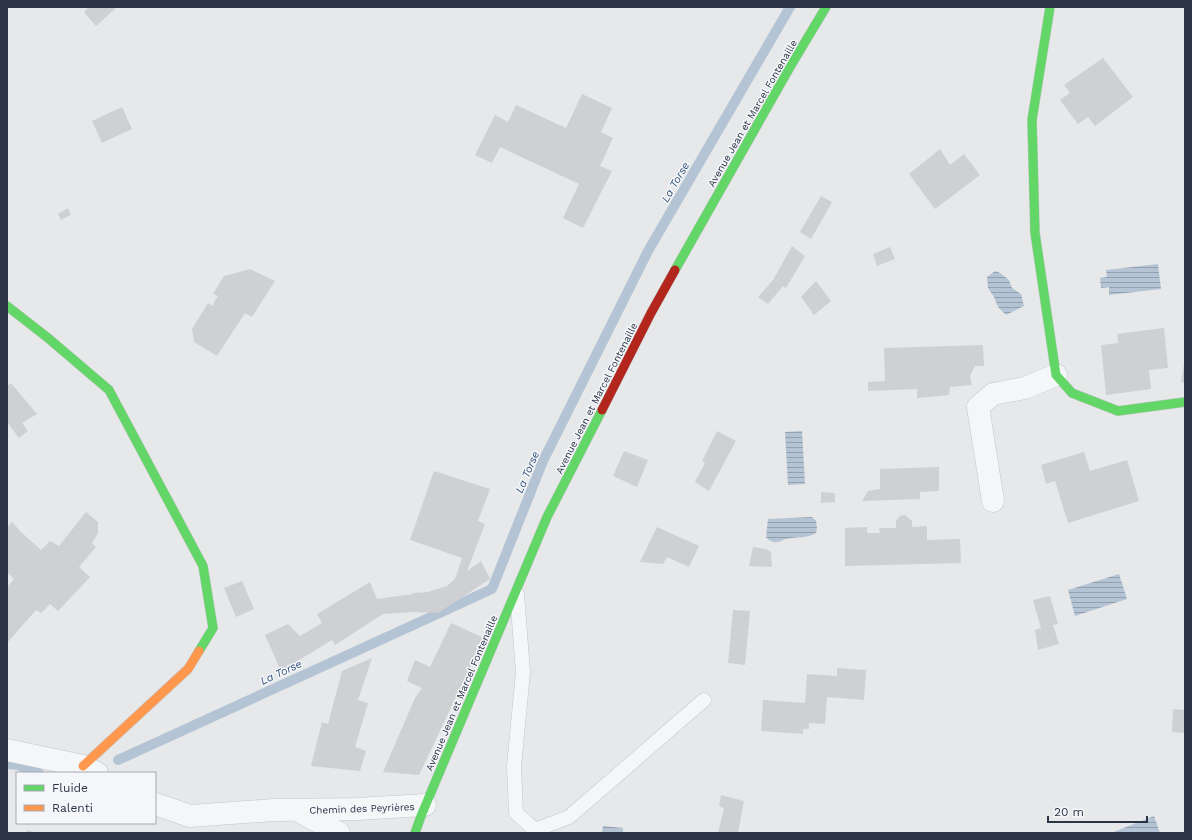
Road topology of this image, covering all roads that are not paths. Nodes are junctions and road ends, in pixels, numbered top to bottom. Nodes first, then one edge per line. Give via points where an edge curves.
1 (826, 7) edge
2 (1050, 7) edge
3 (7, 306) edge
4 (1056, 375) junction
5 (1185, 402) edge
6 (992, 501) dead end
7 (516, 590) junction
8 (704, 700) dead end
9 (7, 750) edge
10 (90, 769) edge
11 (156, 804) edge
12 (423, 810) junction
13 (298, 811) junction
14 (340, 833) edge
15 (415, 833) edge

1 - 7 street, Avenue Jean et Marcel Fontenaille via 651,313 547,517
2 - 4 street via 1032,120 1035,233
3 - 10 street via 109,390 203,566 212,628 188,668
4 - 5 street via 1072,393 1118,411
4 - 6 street via 1025,388 993,394 978,407
7 - 8 lane via 523,672 514,766 516,813 535,830 568,817
7 - 12 street, Avenue Jean et Marcel Fontenaille
9 - 10 street
11 - 13 street, Chemin des Peyrières via 190,816 274,810
12 - 13 street, Chemin des Peyrières
12 - 15 street, Avenue Jean et Marcel Fontenaille
13 - 14 street, Chemin des Peyrières

